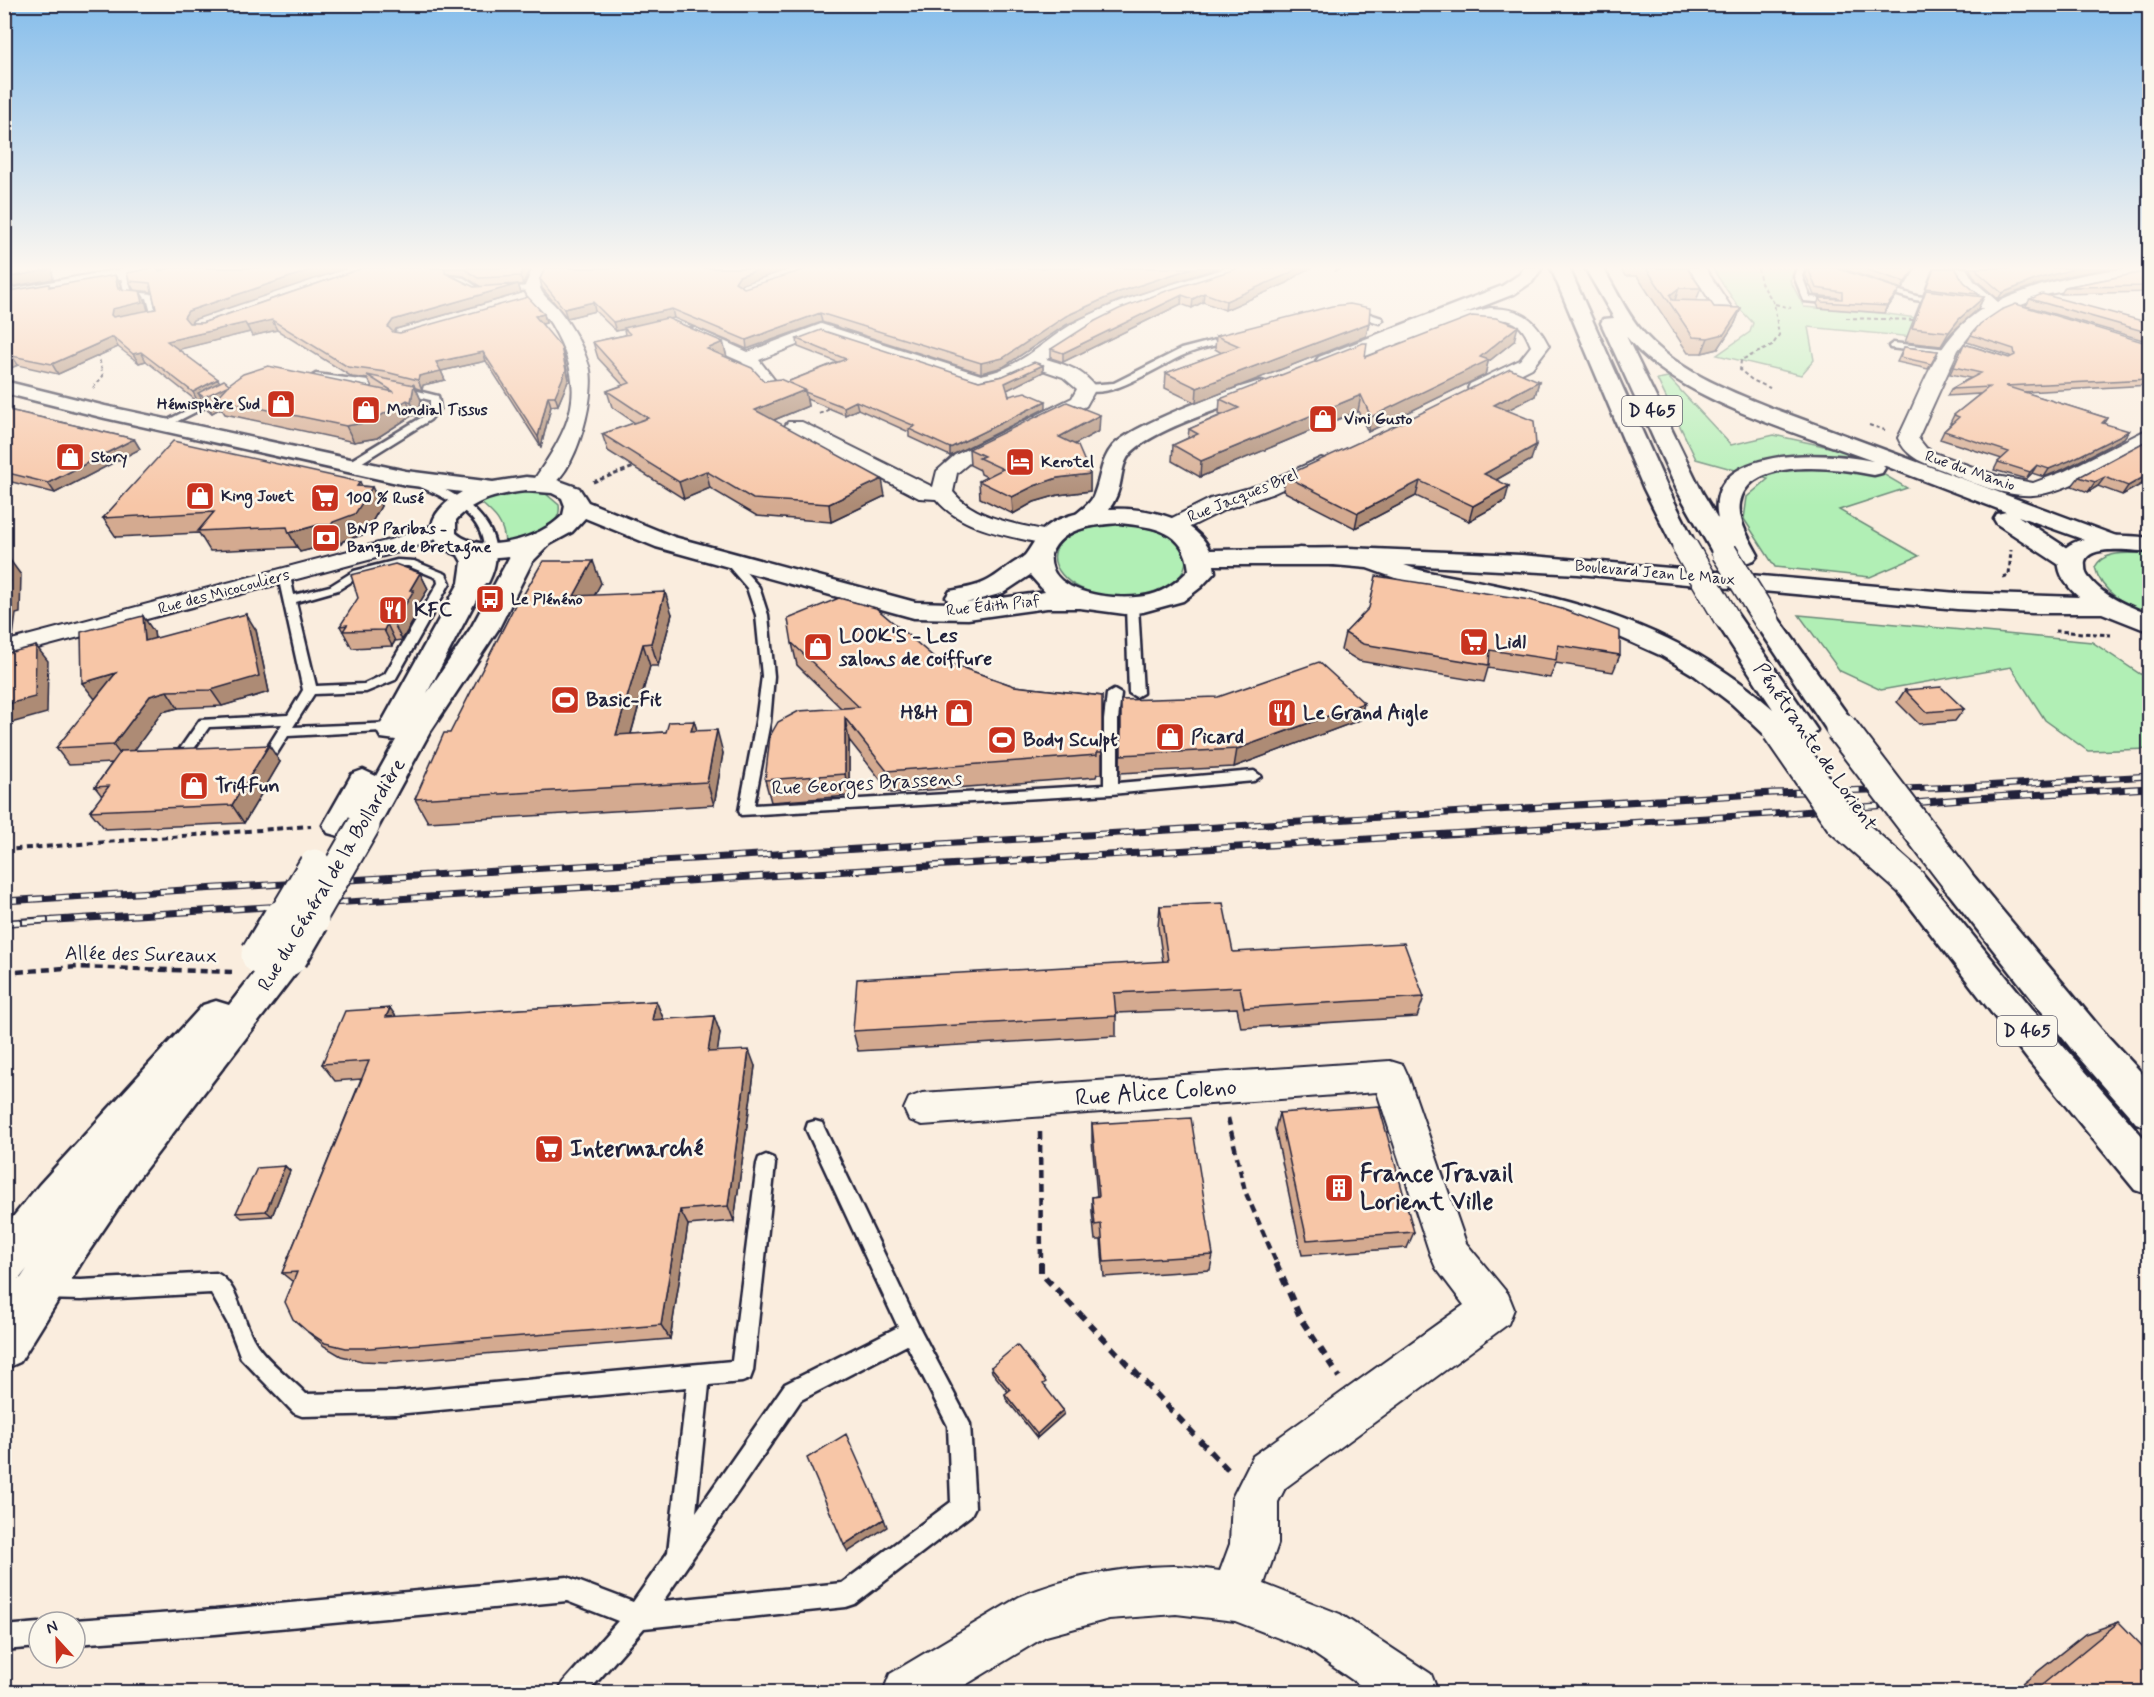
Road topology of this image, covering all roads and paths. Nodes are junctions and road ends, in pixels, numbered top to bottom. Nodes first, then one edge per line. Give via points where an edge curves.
1 (578, 347) edge
2 (723, 347) edge
3 (775, 347) edge
4 (877, 347) edge
5 (1053, 347) edge
6 (1199, 347) edge
7 (1364, 347) edge
8 (1375, 347) edge
9 (1539, 347) edge
10 (1594, 347) edge
11 (1621, 347) edge
12 (1647, 347) edge
13 (1769, 347) edge
14 (1954, 347) edge
15 (573, 348) joint
16 (97, 351) edge
17 (748, 358) junction
18 (1034, 361) junction
19 (1306, 370) joint
20 (304, 375) edge
21 (1275, 382) edge
22 (4, 387) edge
23 (1086, 388) junction
24 (1774, 390) dead end
25 (774, 391) edge
26 (228, 393) edge
27 (1464, 394) edge
28 (68, 402) junction
29 (837, 405) edge
30 (1863, 423) dead end
31 (165, 424) junction
32 (795, 426) joint
33 (2150, 434) edge
34 (1908, 438) junction
35 (1340, 455) edge
36 (648, 463) edge
37 (352, 464) junction
38 (406, 478) junction
39 (542, 484) junction
40 (492, 489) junction
41 (942, 493) junction
42 (572, 499) junction
43 (451, 514) junction
44 (1083, 520) junction
45 (1172, 526) junction
46 (547, 537) junction
47 (665, 542) junction
48 (2110, 542) junction
49 (2150, 545) edge
50 (1043, 548) junction
51 (1734, 554) junction
52 (1299, 556) junction
53 (1202, 558) junction
54 (729, 560) junction
55 (2070, 561) junction
56 (479, 563) junction
57 (284, 576) junction
58 (870, 599) junction
59 (290, 600) junction
60 (1079, 600) junction
61 (2108, 605) junction
62 (1132, 606) junction
63 (2150, 624) edge
64 (4, 650) edge
65 (309, 690) junction
66 (1136, 693) dead end
67 (1114, 694) dead end
68 (291, 719) junction
69 (405, 729) junction
70 (1790, 730) junction
71 (284, 732) junction
72 (238, 753) edge
73 (204, 755) edge
74 (1254, 776) dead end
75 (1111, 789) junction
76 (351, 825) junction
77 (4, 850) edge
78 (266, 961) junction
79 (4, 972) edge
80 (1221, 1089) junction
81 (1040, 1101) junction
82 (922, 1109) dead end
83 (2150, 1111) edge
84 (815, 1128) dead end
85 (766, 1164) dead end
86 (2150, 1176) edge
87 (4, 1263) edge
88 (22, 1289) edge
89 (911, 1332) junction
90 (4, 1346) edge
91 (699, 1375) junction
92 (1359, 1407) junction
93 (1255, 1498) junction
94 (680, 1555) junction
95 (1235, 1597) junction
96 (638, 1616) junction
97 (87, 1631) edge
98 (27, 1636) edge
99 (4, 1638) edge
100 (572, 1692) edge
101 (909, 1692) edge
102 (1413, 1692) edge

1 - 15 street
2 - 17 street
3 - 17 street
4 - 18 street via 980,381 996,380
5 - 18 street
6 - 23 lane via 1116,386
7 - 19 main road
8 - 19 street
9 - 27 street via 1526,364
10 - 70 main road, Pénétrante de Lorient / D 465, bridge via 1684,547
11 - 51 main road, D 465 via 1690,492
12 - 48 main road via 1698,381 1787,420
13 - 24 path via 1741,360 1740,370
14 - 34 street, Rue du Manio
15 - 39 street via 581,369 580,404 564,455
16 - 28 path via 103,376 92,388
17 - 25 street
18 - 23 street via 1064,371
20 - 37 lane via 390,387 435,398 435,408 428,418
21 - 44 main road via 1143,434 1124,447 1112,462 1104,498
22 - 28 main road
23 - 41 street via 1078,402 1062,412 962,459 947,471
26 - 31 lane
28 - 31 main road
29 - 32 path
30 - 34 path
31 - 37 main road
32 - 41 street via 927,493
33 - 34 street, Rue du Manio via 2035,490 2010,487 1922,455
35 - 45 street, Rue Jacques Brel
36 - 42 path
37 - 38 main road
38 - 40 main road
38 - 43 main road
39 - 40 main road
39 - 42 main road
40 - 43 main road
41 - 50 street via 948,503
42 - 46 main road, Rue du Général de la Bollardière via 574,515 567,525
42 - 47 main road
43 - 56 main road via 446,537
43 - 56 lane via 480,519
43 - 57 street, Rue des Micocouliers via 398,545
44 - 45 main road via 1120,516
44 - 50 main road via 1065,527
45 - 53 main road via 1193,541
46 - 47 main road via 613,535
46 - 56 main road
46 - 69 main road, Rue du Général de la Bollardière via 521,558 485,628
47 - 54 main road
48 - 49 main road
48 - 55 main road via 2083,548
50 - 58 main road, Rue Édith Piaf via 994,588 965,597
50 - 60 main road via 1038,566 1044,577 1056,589
51 - 55 main road via 1728,503 1734,486 1754,471 1806,460 1867,467 1954,495 2021,528
51 - 83 main road, Pénétrante de Lorient / D 465, bridge via 1840,728 2087,1040
52 - 53 main road, Boulevard Jean Le Maux
52 - 61 main road, Boulevard Jean Le Maux via 1429,557 1657,572 1973,604
52 - 70 main road via 1375,562 1416,578 1554,605 1618,626 1704,669
53 - 62 main road via 1202,572 1191,584 1173,596
54 - 58 main road
54 - 75 lane, Rue Georges Brassens via 753,587 762,615 768,676 746,811
55 - 61 main road via 2079,582
56 - 69 main road, Rue du Général de la Bollardière
57 - 59 lane
57 - 64 street, Rue des Micocouliers
58 - 60 main road, Rue Édith Piaf via 914,610 944,612
59 - 65 lane
59 - 65 lane via 334,588 358,573 397,563 410,562 442,576 444,583 390,676 366,688
60 - 62 main road
61 - 63 main road
62 - 66 lane
65 - 68 lane
67 - 75 lane
68 - 71 lane
68 - 73 lane via 205,723 182,756
69 - 71 lane
69 - 76 main road, Rue du Général de la Bollardière
70 - 86 main road, D 465, bridge via 1841,821 1910,882 2042,1049
71 - 72 lane via 271,752
74 - 75 lane, Rue Georges Brassens
76 - 77 path
76 - 78 main road, Rue du Général de la Bollardière, bridge
78 - 79 path, Allée des Sureaux
78 - 87 main road, Rue du Général de la Bollardière via 54,1198
78 - 88 main road, Rue du Général de la Bollardière via 248,1013 141,1141 95,1205
80 - 81 street, Rue Alice Coleno
80 - 92 path via 1245,1191 1301,1319
80 - 92 street, Rue Alice Coleno via 1390,1076 1450,1254 1493,1309
81 - 82 street, Rue Alice Coleno
81 - 93 path via 1041,1272
84 - 89 lane
85 - 91 lane via 742,1371
88 - 90 main road, Rue du Général de la Bollardière
88 - 91 lane via 216,1283 248,1351 302,1405 406,1402
89 - 94 lane via 793,1392
89 - 96 lane via 959,1424 963,1508 846,1595
91 - 94 lane
92 - 93 street via 1269,1472
93 - 95 street via 1254,1544
94 - 96 lane
95 - 101 street via 1176,1590 1109,1595 1036,1614
95 - 102 street via 1323,1631
96 - 97 lane via 567,1589
96 - 100 lane
98 - 99 lane

